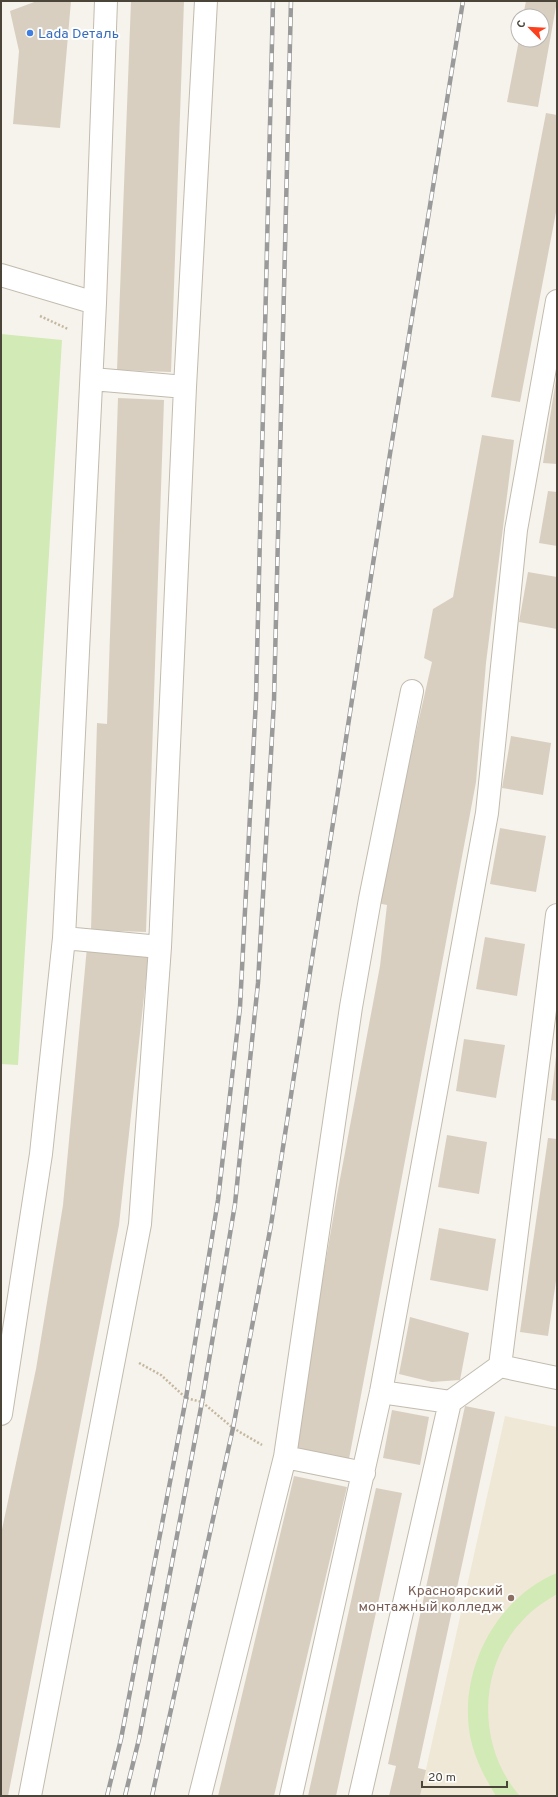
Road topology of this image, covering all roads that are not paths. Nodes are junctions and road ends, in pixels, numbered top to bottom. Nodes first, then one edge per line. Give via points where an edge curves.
1 (106, 1) edge
2 (206, 1) edge
3 (1, 275) edge
4 (557, 301) edge
5 (95, 303) junction
6 (92, 379) junction
7 (185, 387) junction
8 (412, 690) dead end
9 (557, 915) edge
10 (64, 938) junction
11 (160, 947) junction
12 (500, 1366) junction
13 (557, 1378) edge
14 (381, 1392) junction
15 (450, 1402) junction
16 (1, 1414) edge
17 (285, 1457) junction
18 (364, 1473) junction
19 (30, 1796) edge
20 (200, 1796) edge
21 (290, 1796) edge
22 (360, 1796) edge

1 - 5 lane
2 - 7 lane
3 - 5 lane
4 - 14 lane via 516,530 487,813
5 - 6 lane
6 - 7 lane
6 - 10 lane
7 - 11 lane
8 - 17 lane via 351,1007
9 - 12 lane
10 - 11 lane
10 - 16 lane via 41,1154
11 - 19 lane via 140,1224
12 - 13 lane
12 - 15 lane
14 - 15 lane
14 - 18 lane
15 - 22 lane
17 - 18 lane
17 - 20 lane
18 - 21 lane

